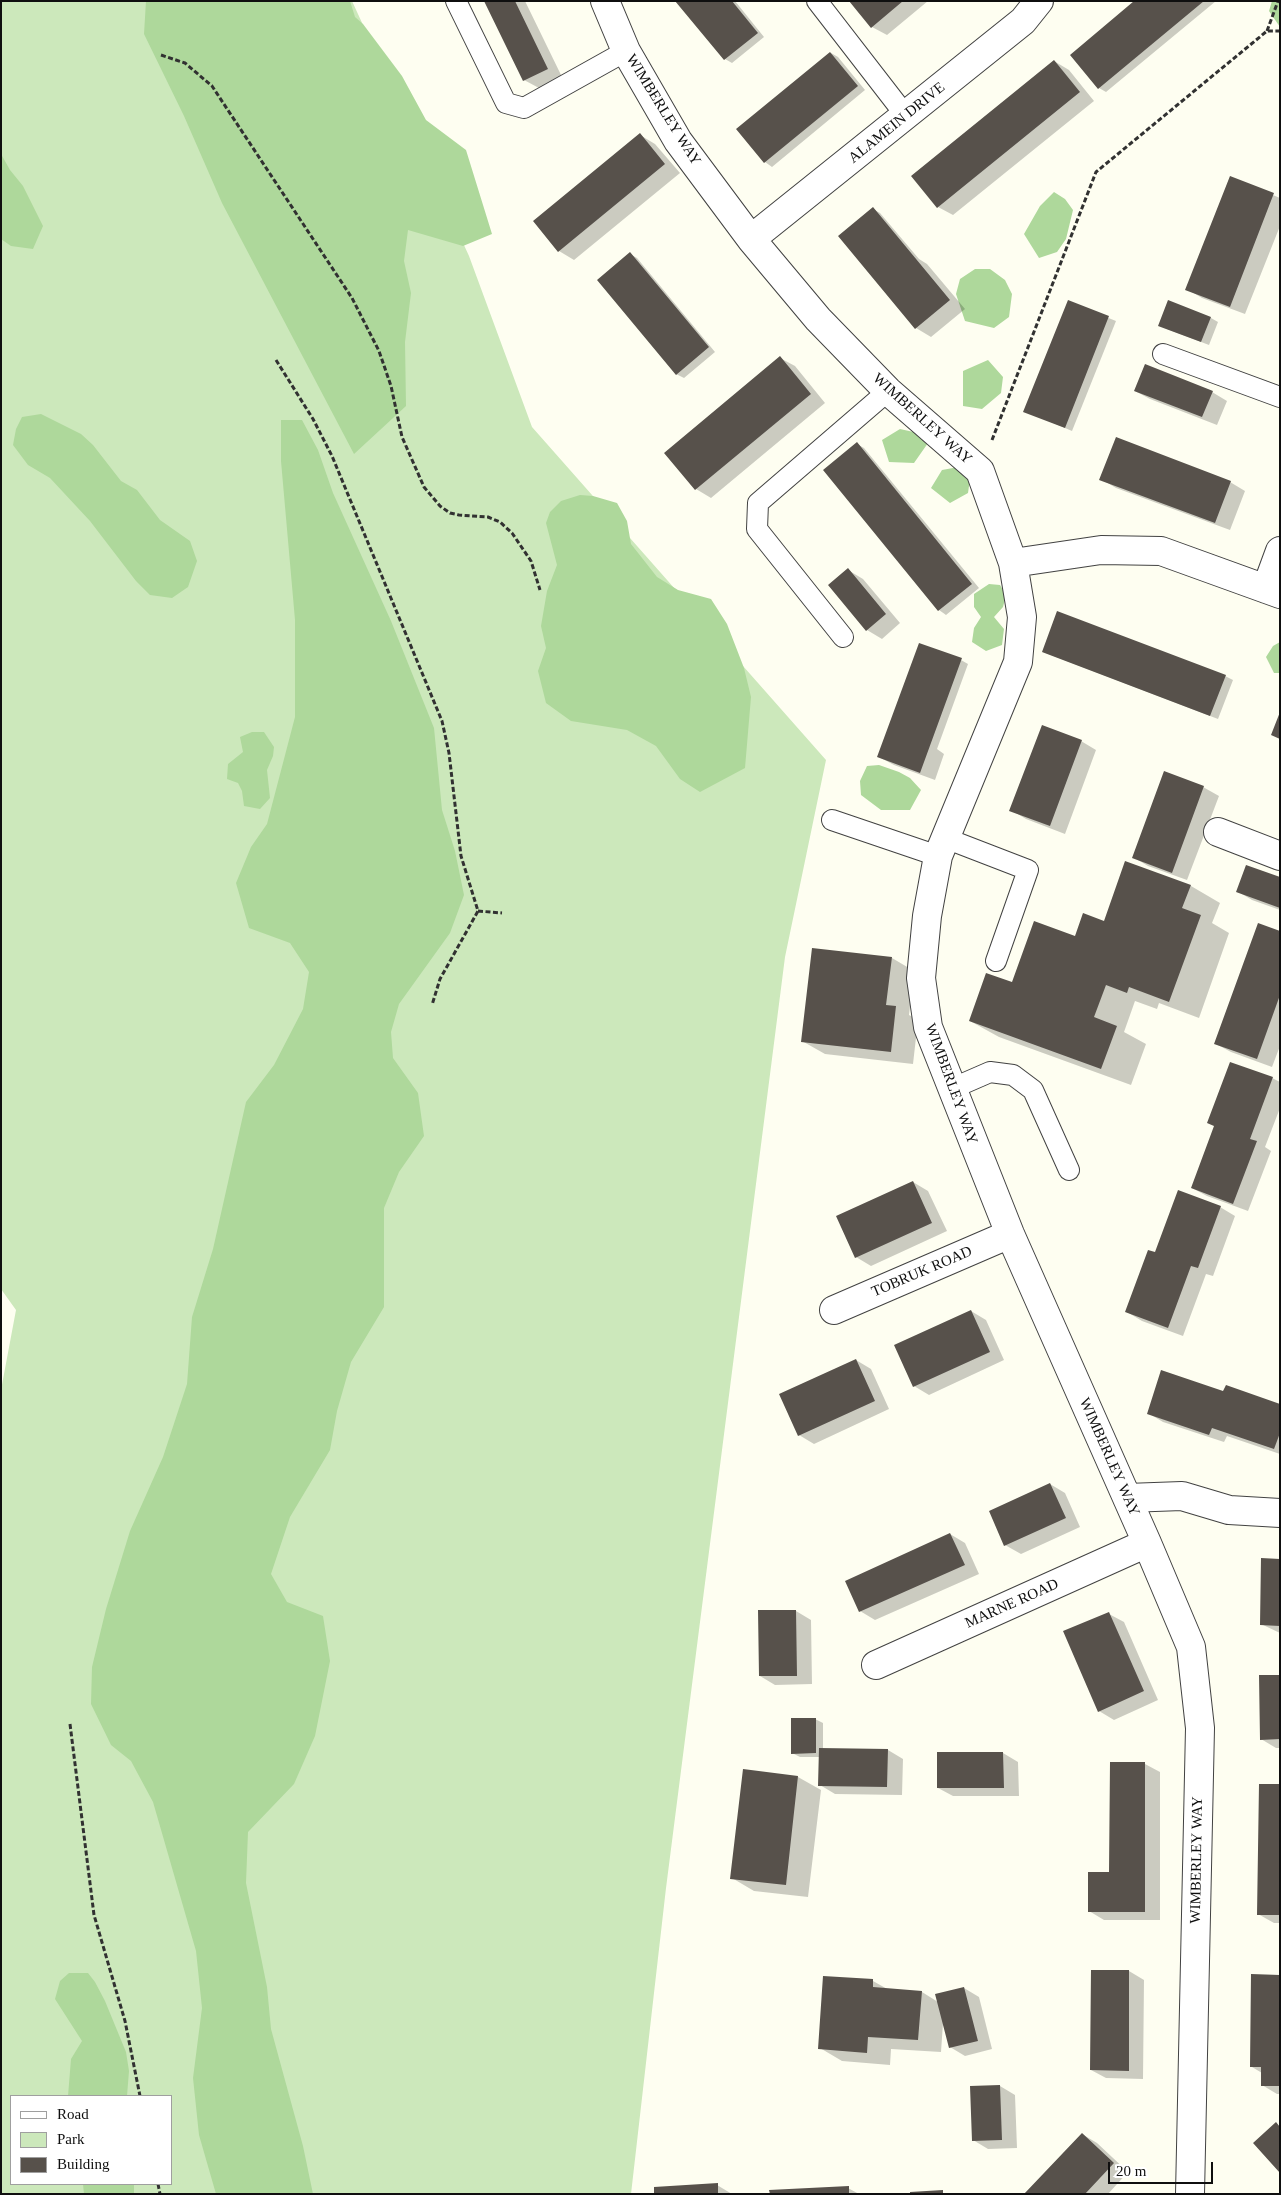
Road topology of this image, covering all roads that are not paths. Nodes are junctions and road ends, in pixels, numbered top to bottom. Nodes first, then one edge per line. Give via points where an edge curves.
1 (456, 1) edge
2 (605, 1) edge
3 (817, 1) edge
4 (1039, 1) edge
5 (626, 51) junction
6 (906, 116) junction
7 (751, 239) junction
8 (1163, 354) dead end
9 (888, 391) junction
10 (1280, 396) edge
11 (1280, 552) edge
12 (1013, 563) junction
13 (1273, 592) edge
14 (843, 637) dead end
15 (832, 820) dead end
16 (1218, 832) dead end
17 (941, 847) junction
18 (1280, 856) edge
19 (996, 961) dead end
20 (951, 1089) junction
21 (1069, 1170) dead end
22 (1010, 1234) junction
23 (834, 1310) dead end
24 (1127, 1498) junction
25 (1280, 1513) edge
26 (1147, 1542) junction
27 (876, 1665) dead end
28 (1190, 2194) edge

1 - 5 lane via 506,103 524,108
2 - 5 street, WIMBERLEY WAY
3 - 6 lane
4 - 6 street, ALAMEIN DRIVE via 1023,20
5 - 7 street, WIMBERLEY WAY via 678,141
6 - 7 street, ALAMEIN DRIVE
7 - 9 street, WIMBERLEY WAY via 818,319
8 - 10 lane
9 - 12 street, WIMBERLEY WAY via 980,471
9 - 14 lane via 758,503 757,529
11 - 13 street
12 - 13 street via 1101,550 1162,551
12 - 17 street, WIMBERLEY WAY via 1022,617 1018,662
15 - 17 lane
16 - 18 street
17 - 19 lane via 1028,870
17 - 20 street, WIMBERLEY WAY via 927,916 921,978 928,1027
20 - 21 lane via 990,1072 1013,1075 1033,1090
20 - 22 street, WIMBERLEY WAY
22 - 23 street, TOBRUK ROAD
22 - 24 street, WIMBERLEY WAY
24 - 25 street via 1182,1496 1229,1510
24 - 26 street, WIMBERLEY WAY
26 - 27 street, MARNE ROAD
26 - 28 street, WIMBERLEY WAY via 1191,1647 1200,1728

